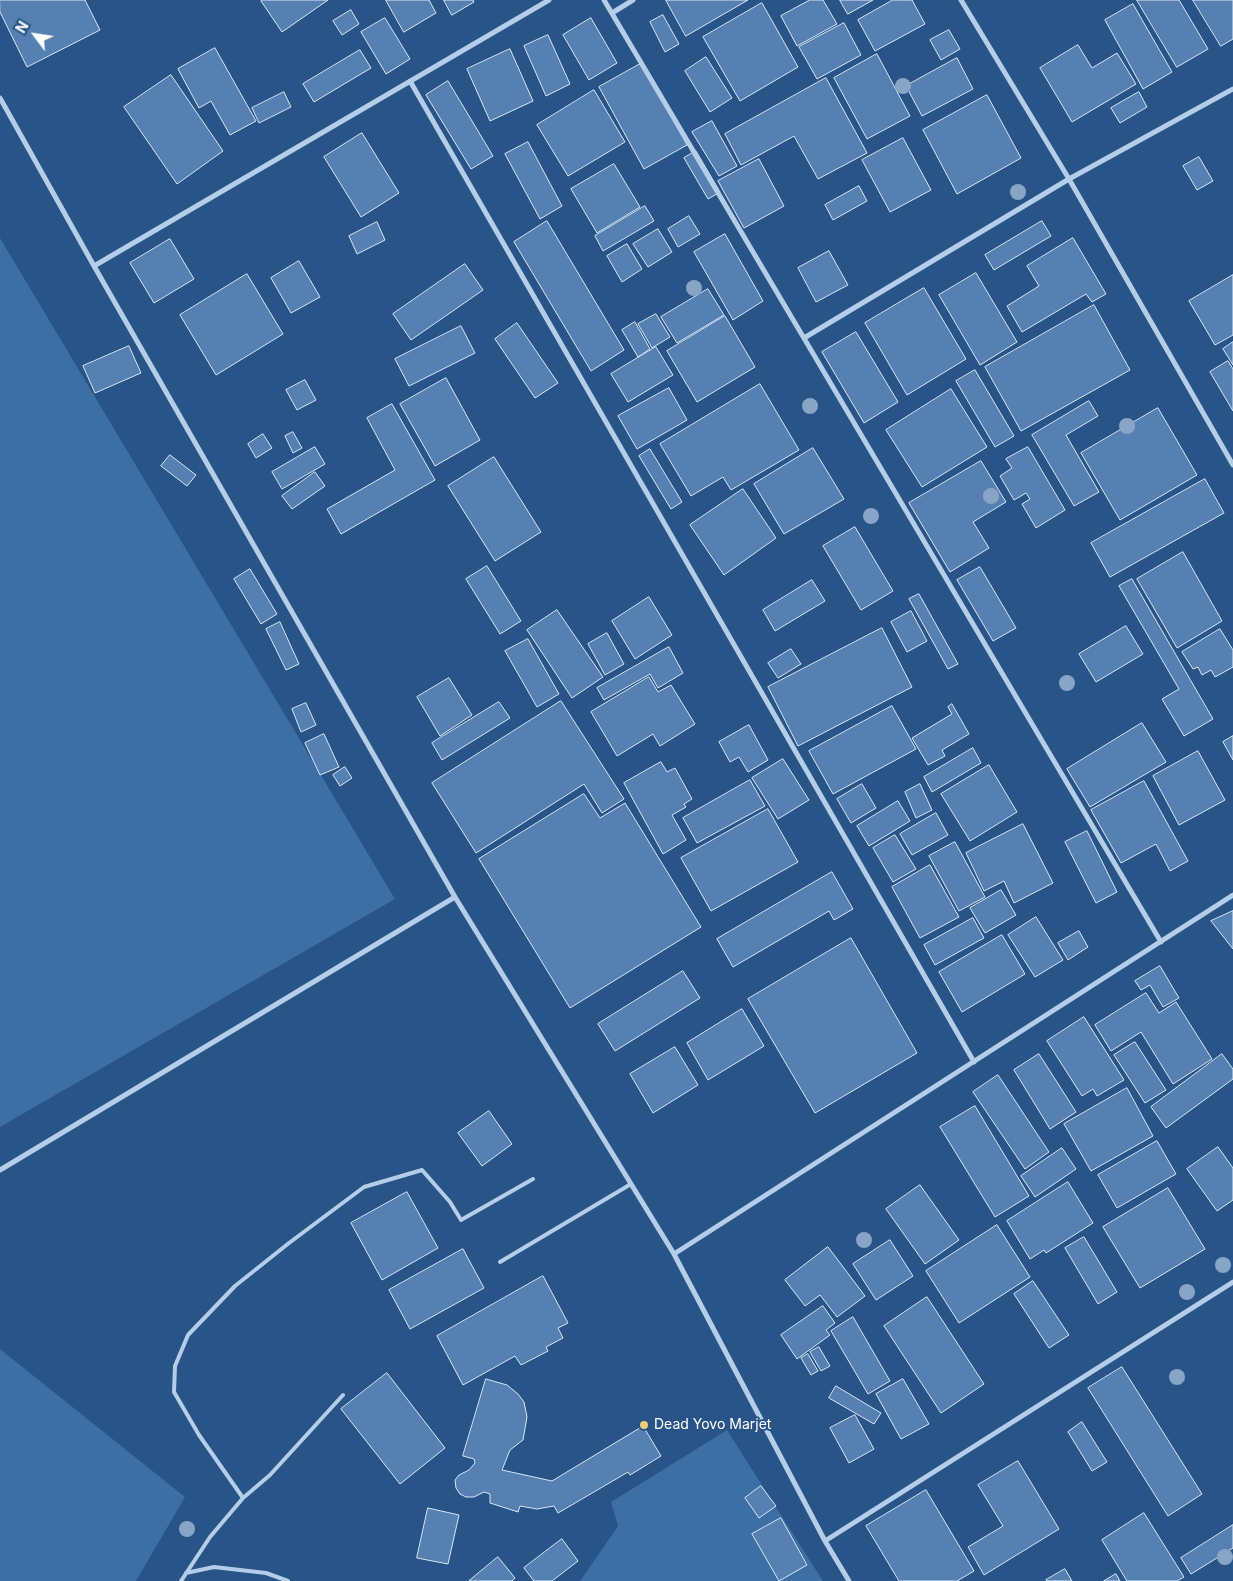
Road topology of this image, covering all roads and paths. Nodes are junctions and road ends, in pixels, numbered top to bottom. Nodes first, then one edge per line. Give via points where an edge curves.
1 (549, 0) edge
2 (604, 0) edge
3 (633, 0) edge
4 (961, 0) edge
5 (612, 13) junction
6 (410, 81) junction
7 (1233, 90) edge
8 (0, 98) edge
9 (1069, 179) junction
10 (94, 266) junction
11 (804, 338) junction
12 (1233, 465) edge
13 (1233, 895) edge
14 (455, 896) junction
15 (1161, 942) junction
16 (974, 1062) junction
17 (0, 1170) edge
18 (533, 1179) dead end
19 (631, 1184) junction
20 (674, 1254) junction
21 (500, 1262) dead end
22 (1233, 1282) edge
23 (343, 1395) dead end
24 (243, 1498) junction
25 (825, 1541) junction
26 (186, 1573) junction
27 (181, 1581) edge
28 (288, 1581) edge
29 (849, 1581) edge

1 - 6 street
2 - 5 street
3 - 5 street
4 - 9 street
5 - 11 street
6 - 10 street
6 - 16 street
7 - 9 street
8 - 10 street
9 - 11 street
9 - 12 street
10 - 14 street
11 - 15 street
13 - 15 street
14 - 17 street
14 - 19 street
15 - 16 street
16 - 20 street
18 - 24 lane via 461,1220 422,1170 364,1187 235,1286 188,1335 175,1366 174,1392 198,1435
19 - 20 street
19 - 21 lane
20 - 25 street
22 - 25 street
23 - 24 lane via 270,1475
24 - 26 lane via 210,1537
25 - 29 street
26 - 27 lane
26 - 28 lane via 214,1567 266,1573

